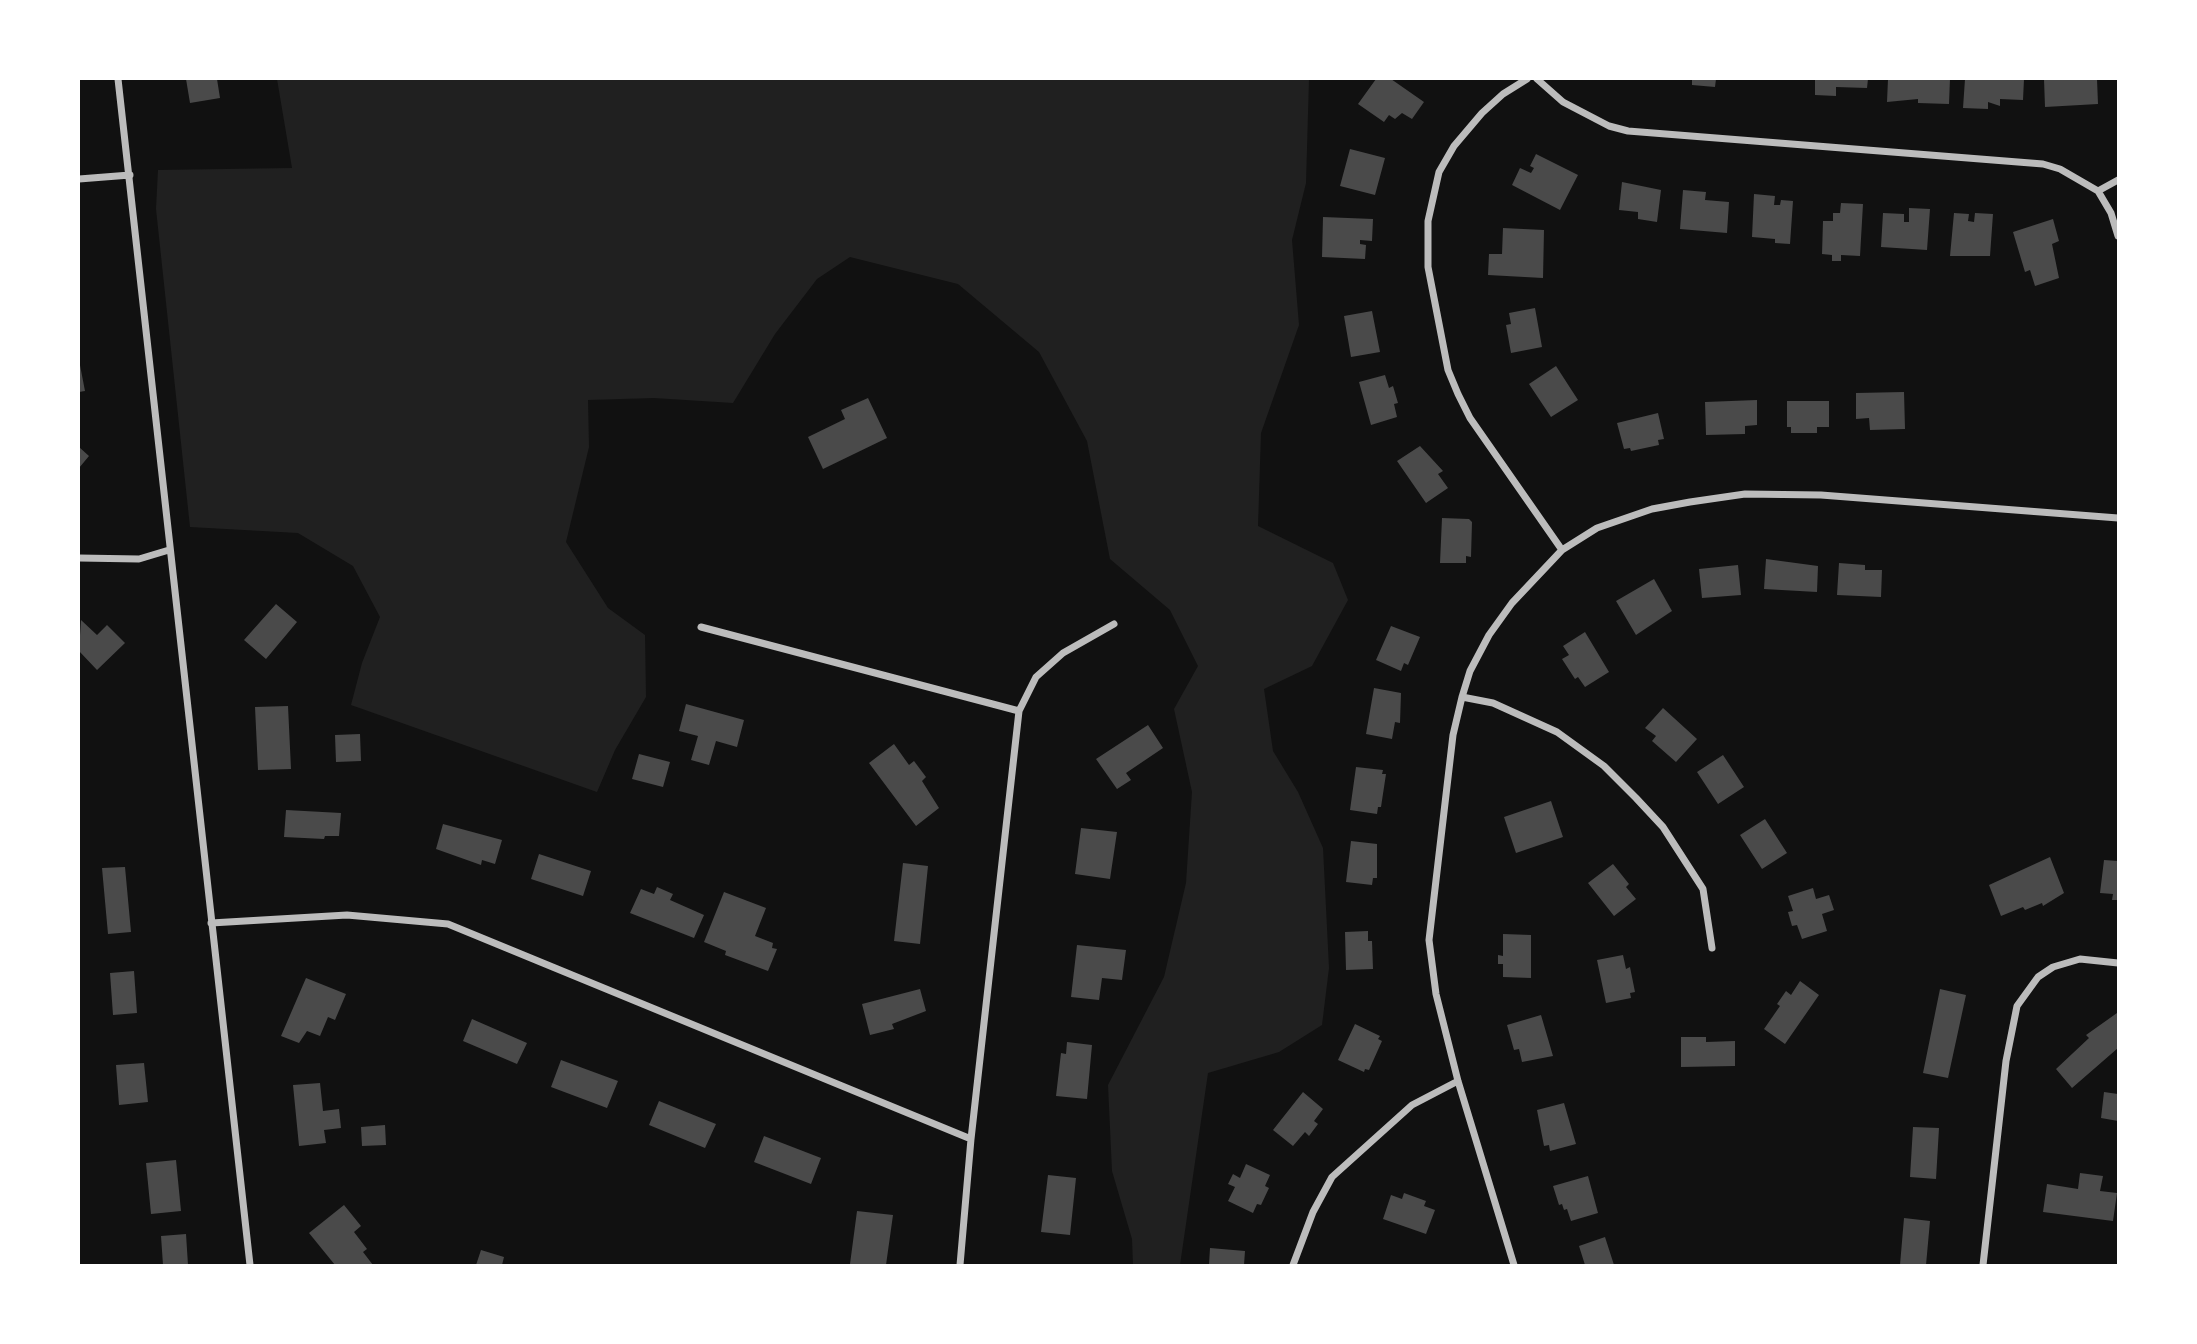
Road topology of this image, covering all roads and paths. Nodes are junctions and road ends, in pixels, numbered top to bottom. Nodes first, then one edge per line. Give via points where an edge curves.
1 (118, 79) edge
2 (1527, 79) edge
3 (1537, 79) edge
4 (130, 175) junction
5 (79, 179) edge
6 (2118, 180) edge
7 (2098, 191) junction
8 (2118, 236) edge
9 (2118, 518) edge
10 (169, 550) junction
11 (1562, 550) junction
12 (79, 558) edge
13 (1114, 624) dead end
14 (701, 627) dead end
15 (1462, 697) junction
16 (1019, 711) junction
17 (211, 923) junction
18 (1712, 948) dead end
19 (2118, 963) edge
20 (1458, 1081) junction
21 (971, 1139) junction
22 (250, 1265) edge
23 (960, 1265) edge
24 (1293, 1265) edge
25 (1514, 1265) edge
26 (1983, 1265) edge

1 - 4 street
2 - 11 street via 1482,113 1439,172 1428,221 1428,267 1448,370 1458,394
3 - 7 street via 1563,102 1628,131 2043,164
4 - 5 street
4 - 10 street
6 - 7 street
7 - 8 street
9 - 11 street via 1821,495 1745,494 1652,509 1597,528
10 - 12 street via 139,559
10 - 17 street
11 - 15 street via 1524,588 1489,635
13 - 16 street via 1063,653 1036,677
14 - 16 street
15 - 18 street via 1493,703 1551,729 1595,758 1629,790 1663,827 1703,889
15 - 20 street via 1453,735 1429,940 1436,994
16 - 21 street
17 - 21 street via 347,915 448,924
17 - 22 street
19 - 26 street via 2080,960 2053,967 2038,976 2017,1006 2006,1061
20 - 24 street via 1412,1105 1332,1177
20 - 25 street
21 - 23 street

